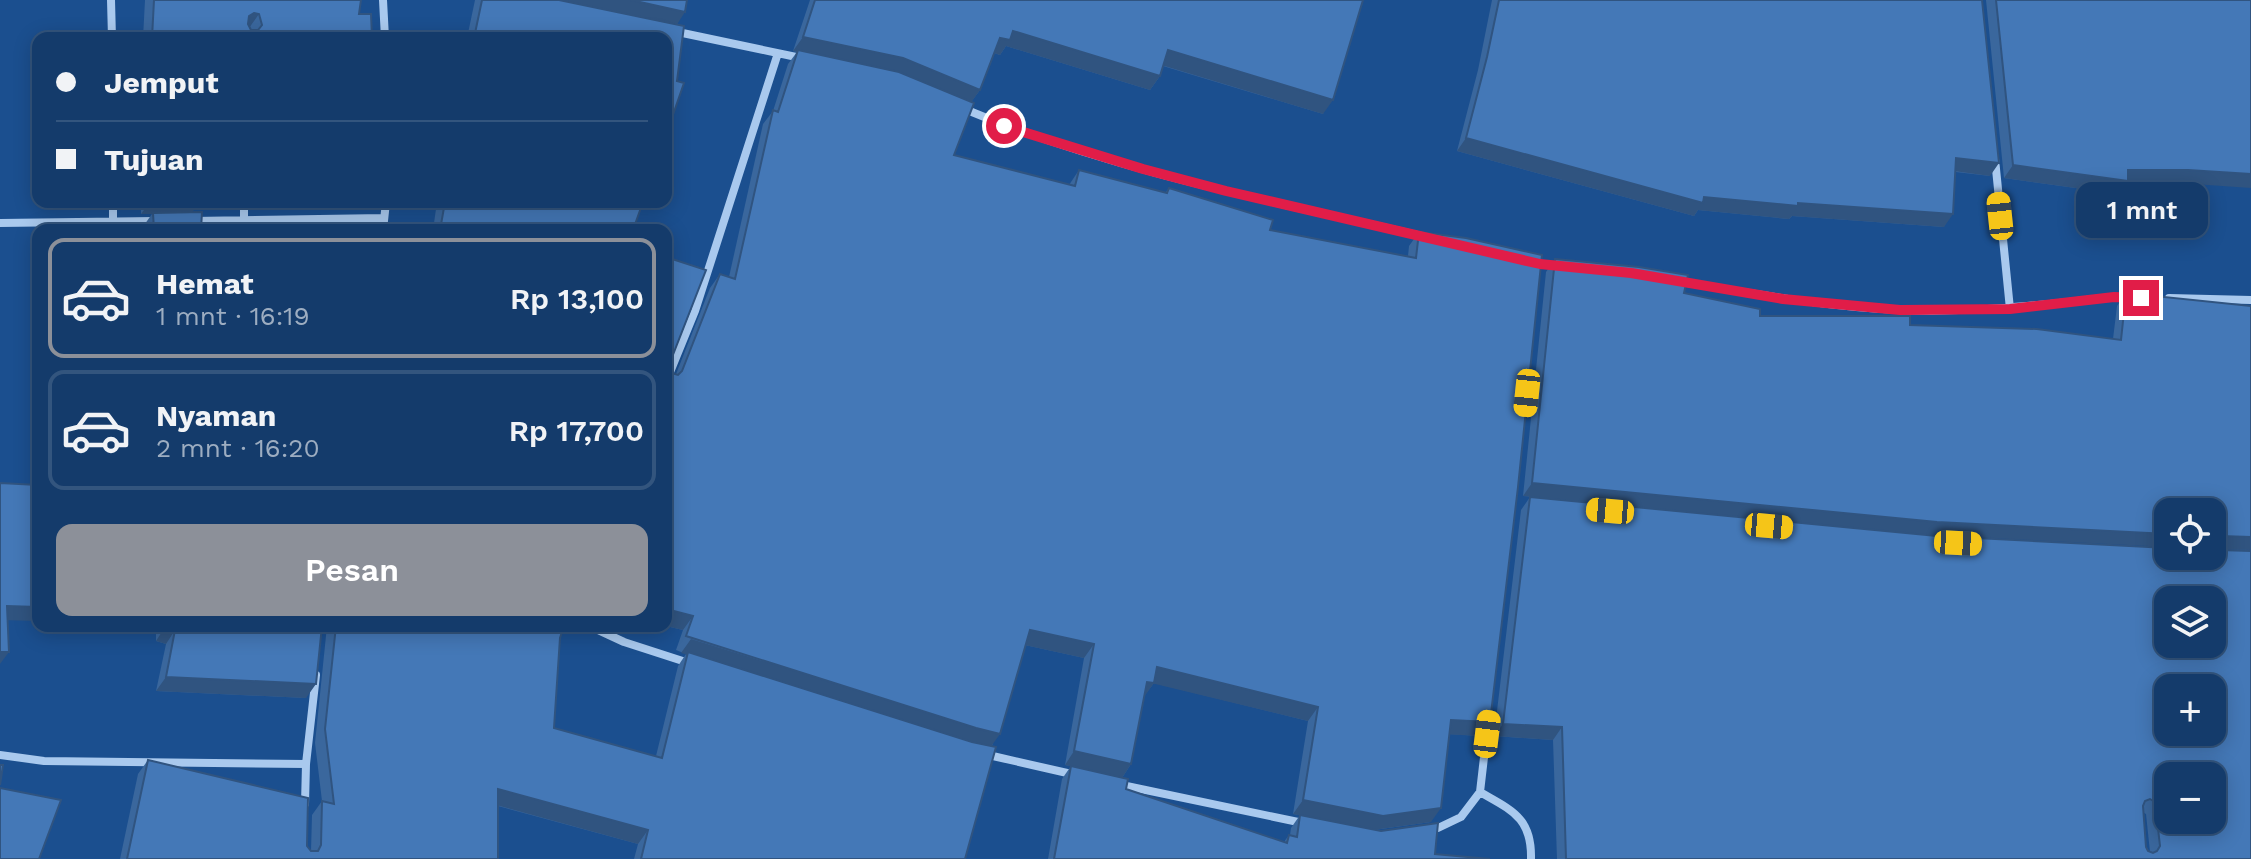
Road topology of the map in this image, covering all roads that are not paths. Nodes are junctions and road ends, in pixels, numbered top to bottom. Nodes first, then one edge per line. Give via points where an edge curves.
1 (111, 0) edge
2 (383, 0) edge
3 (662, 29) edge
4 (112, 32) edge
5 (385, 32) edge
6 (778, 53) junction
7 (807, 60) edge
8 (948, 102) edge
9 (1994, 155) edge
10 (113, 208) edge
11 (244, 208) edge
12 (385, 208) edge
13 (384, 218) junction
14 (244, 220) junction
15 (113, 221) junction
16 (171, 221) edge
17 (186, 221) edge
18 (0, 223) edge
19 (384, 224) edge
20 (1435, 240) edge
21 (1661, 278) edge
22 (2144, 298) edge
23 (2160, 298) edge
24 (2251, 300) edge
25 (2010, 309) junction
26 (672, 367) edge
27 (602, 632) edge
28 (318, 658) edge
29 (698, 666) edge
30 (1491, 700) edge
31 (979, 752) edge
32 (0, 755) edge
33 (306, 764) junction
34 (1087, 777) edge
35 (1102, 781) edge
36 (1480, 792) junction
37 (305, 812) edge
38 (1313, 825) edge
39 (1412, 831) edge
40 (1531, 859) edge

1 - 4 street
2 - 5 street
3 - 6 street
6 - 7 street
6 - 26 street
8 - 20 street via 1004,126 1143,169
9 - 25 street
10 - 15 street
11 - 14 street
12 - 13 street
13 - 14 street
13 - 19 street
14 - 17 street
15 - 16 street
15 - 18 street
21 - 25 street via 1783,299 1900,310
22 - 25 street
23 - 24 street
27 - 29 street
28 - 33 street
30 - 36 street
31 - 34 street
32 - 33 street via 44,761
33 - 37 street
35 - 38 street
36 - 39 street via 1461,817 1438,828
36 - 40 street via 1518,815 1528,833

